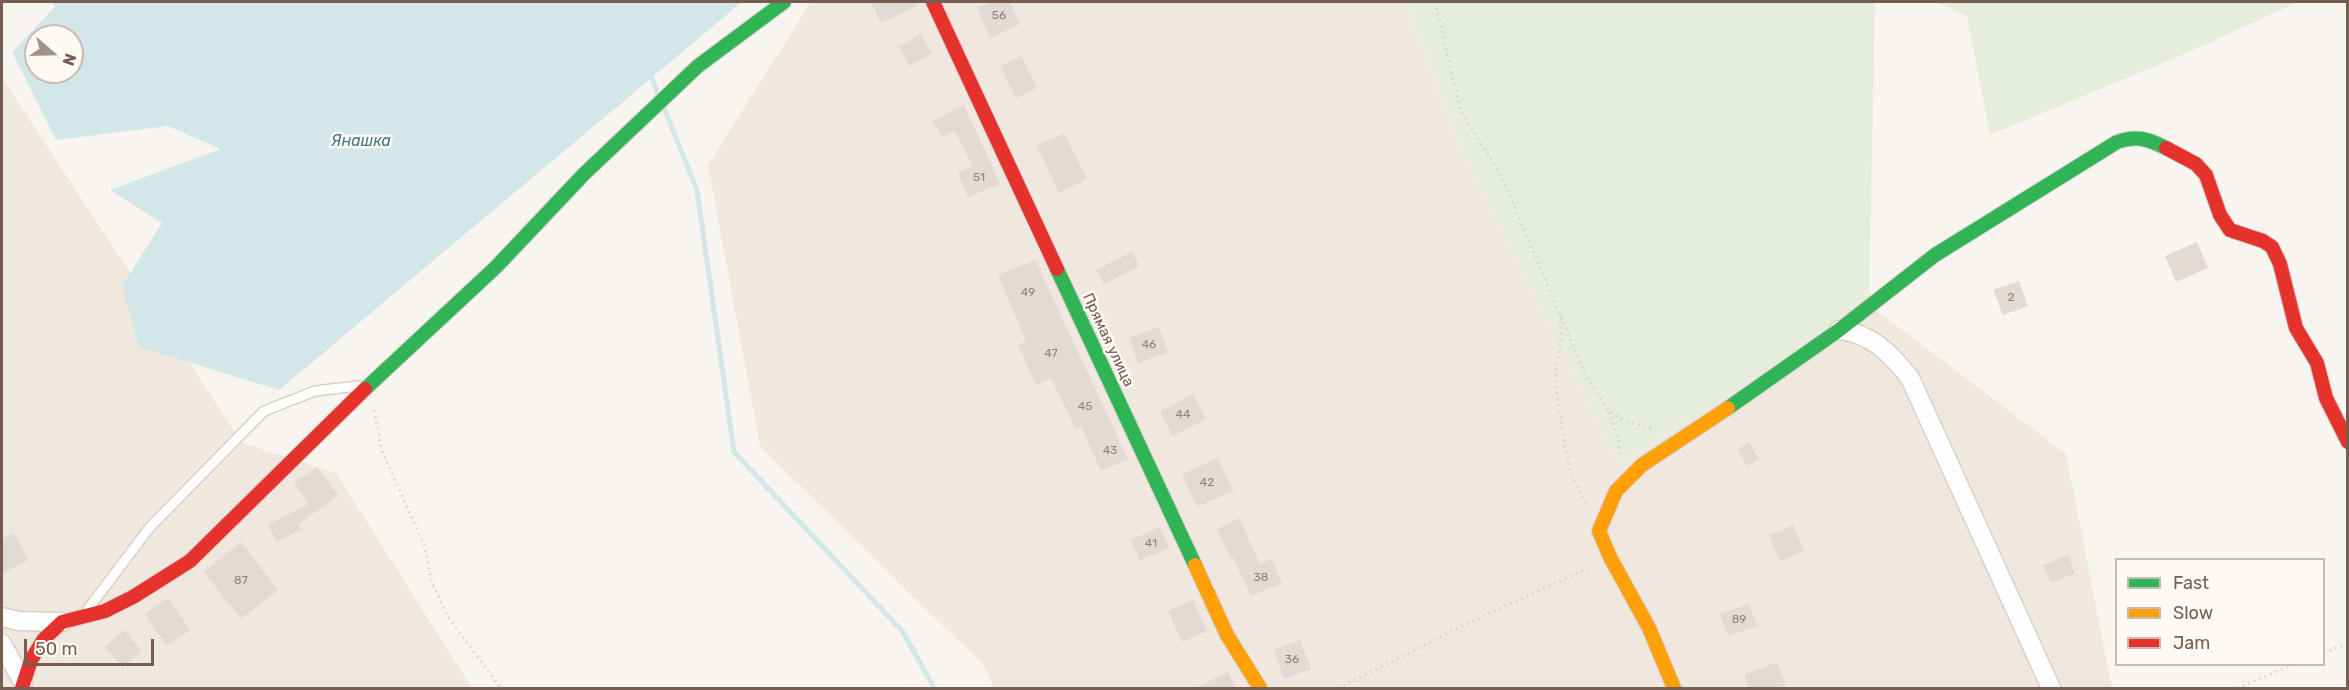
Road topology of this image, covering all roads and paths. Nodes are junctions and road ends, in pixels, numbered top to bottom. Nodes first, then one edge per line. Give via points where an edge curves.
1 (784, 2) edge
2 (933, 2) edge
3 (1435, 2) edge
4 (1560, 313) junction
5 (1839, 330) junction
6 (370, 384) junction
7 (1608, 410) junction
8 (1663, 432) dead end
9 (2348, 442) edge
10 (1621, 458) dead end
11 (1599, 531) junction
12 (1610, 557) junction
13 (2, 617) edge
14 (82, 617) junction
15 (62, 622) junction
16 (2348, 643) edge
17 (2, 644) edge
18 (2325, 653) edge
19 (2291, 666) edge
20 (23, 685) edge
21 (501, 688) edge
22 (1260, 688) edge
23 (1338, 688) edge
24 (1674, 688) edge
25 (2051, 688) edge
26 (2237, 688) edge

1 - 6 street via 698,66 584,174 496,267
2 - 22 street, Прямая улица via 1227,635
3 - 4 path via 1461,111 1503,177
4 - 7 path via 1586,374
4 - 11 path via 1561,343 1555,375 1569,467
5 - 9 street via 1935,255 2117,142 2132,137 2149,139 2196,164 2206,176 2220,215 2230,230 2272,248 2280,264 2296,328 2317,363 2326,398
5 - 11 street via 1642,465 1616,491
5 - 25 street via 1871,339 1910,378
6 - 14 street via 190,561 133,597
6 - 14 lane via 315,391 264,411 150,527
6 - 21 path via 382,451 425,547 431,580 448,617
7 - 8 path via 1625,421
7 - 10 path
11 - 12 street
12 - 23 path
12 - 24 street via 1649,628
13 - 15 street
14 - 15 street
15 - 20 street via 44,639
16 - 18 path
17 - 20 street
19 - 26 path

